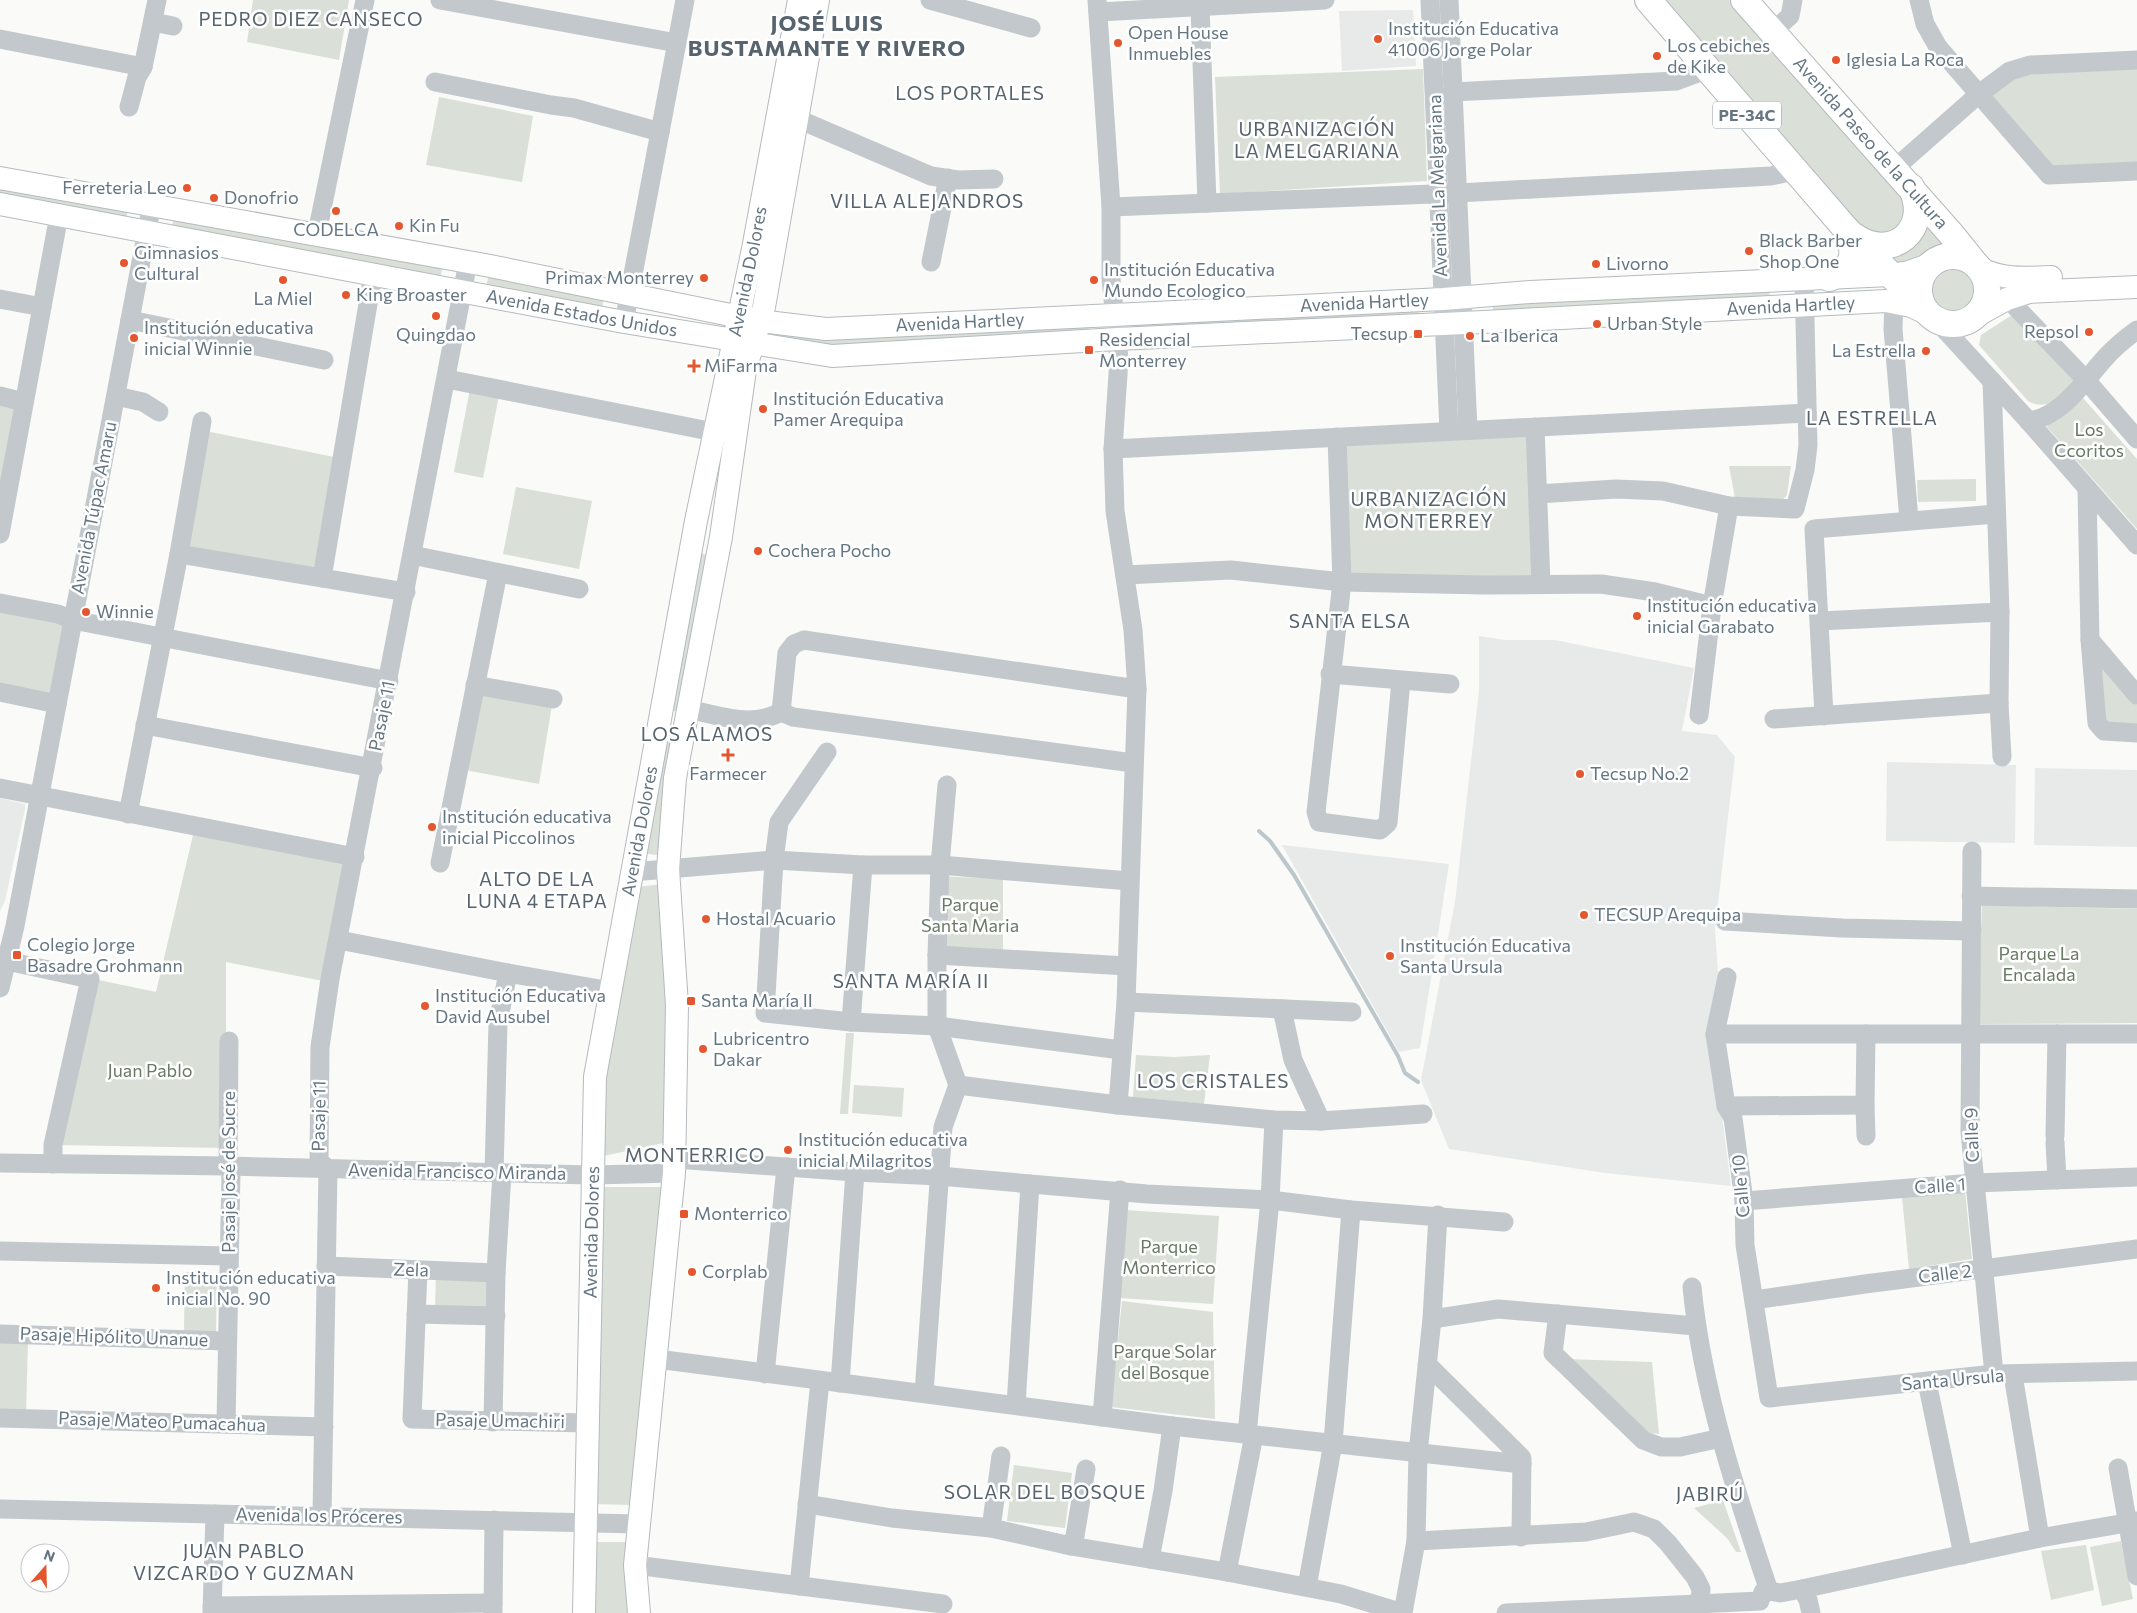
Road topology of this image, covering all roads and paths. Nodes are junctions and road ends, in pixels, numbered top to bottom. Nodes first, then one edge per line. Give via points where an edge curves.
1 (156, 0) edge
2 (365, 0) edge
3 (446, 0) edge
4 (686, 0) edge
5 (799, 0) edge
6 (818, 0) edge
7 (930, 0) edge
8 (1324, 0) edge
9 (1430, 0) edge
10 (1449, 0) edge
11 (1648, 0) edge
12 (1744, 0) edge
13 (1792, 0) edge
14 (1919, 0) edge
15 (1097, 6) edge
16 (1200, 6) junction
17 (153, 22) junction
18 (173, 26) dead end
19 (1031, 28) dead end
20 (1772, 32) junction
21 (0, 39) edge
22 (677, 43) junction
23 (2137, 60) edge
24 (142, 67) junction
25 (1708, 69) junction
26 (435, 82) dead end
27 (1452, 92) junction
28 (1978, 94) junction
29 (129, 107) dead end
30 (798, 119) junction
31 (660, 132) junction
32 (1794, 171) junction
33 (2137, 171) edge
34 (0, 178) edge
35 (948, 178) junction
36 (1902, 178) junction
37 (994, 179) dead end
38 (1438, 193) junction
39 (1458, 193) junction
40 (1208, 202) junction
41 (0, 204) edge
42 (152, 204) junction
43 (1111, 207) junction
44 (59, 215) junction
45 (1846, 229) junction
46 (147, 232) junction
47 (317, 233) junction
48 (468, 262) junction
49 (931, 262) dead end
50 (1929, 265) junction
51 (1979, 268) junction
52 (2137, 272) edge
53 (373, 274) junction
54 (1890, 274) junction
55 (1816, 279) junction
56 (2137, 287) edge
57 (463, 291) junction
58 (629, 294) junction
59 (1453, 298) junction
60 (0, 299) edge
61 (2007, 299) junction
62 (1894, 302) junction
63 (1803, 305) junction
64 (691, 306) junction
65 (42, 307) junction
66 (1116, 314) junction
67 (1929, 315) junction
68 (1974, 317) junction
69 (749, 319) junction
70 (130, 320) junction
71 (624, 322) junction
72 (1454, 324) junction
73 (2137, 330) edge
74 (687, 333) junction
75 (1117, 339) junction
76 (743, 342) junction
77 (324, 360) dead end
78 (447, 379) junction
79 (2086, 380) junction
80 (1992, 381) junction
81 (0, 396) edge
82 (116, 396) junction
83 (24, 402) junction
84 (159, 412) dead end
85 (1808, 413) junction
86 (202, 421) dead end
87 (2028, 421) junction
88 (1535, 427) junction
89 (1468, 430) junction
90 (1449, 431) junction
91 (714, 432) junction
92 (1336, 437) junction
93 (2137, 439) edge
94 (1114, 449) junction
95 (2087, 490) junction
96 (1538, 494) junction
97 (1729, 506) junction
98 (1996, 514) junction
99 (1908, 520) junction
100 (694, 532) junction
101 (0, 534) edge
102 (721, 537) junction
103 (2137, 545) edge
104 (179, 554) junction
105 (412, 555) junction
106 (498, 573) junction
107 (1125, 575) junction
108 (322, 578) junction
109 (1342, 582) junction
110 (1540, 584) junction
111 (579, 589) dead end
112 (406, 592) junction
113 (0, 603) edge
114 (1712, 606) junction
115 (2000, 612) junction
116 (73, 620) junction
117 (1820, 621) junction
118 (163, 637) junction
119 (2090, 640) junction
120 (1330, 674) junction
121 (389, 681) junction
122 (1401, 681) junction
123 (1450, 684) dead end
124 (476, 685) junction
125 (1137, 689) junction
126 (0, 692) edge
127 (2137, 696) edge
128 (553, 699) dead end
129 (57, 704) junction
130 (1999, 704) junction
131 (781, 712) junction
132 (662, 713) junction
133 (687, 714) junction
134 (1699, 715) dead end
135 (1824, 716) junction
136 (1774, 719) dead end
137 (145, 725) junction
138 (2137, 733) edge
139 (827, 752) dead end
140 (2002, 757) dead end
141 (1133, 763) junction
142 (372, 768) junction
143 (947, 785) dead end
144 (0, 788) edge
145 (40, 796) junction
146 (128, 814) junction
147 (1972, 851) dead end
148 (354, 857) junction
149 (774, 860) junction
150 (440, 863) dead end
151 (863, 865) junction
152 (940, 865) junction
153 (668, 869) junction
154 (632, 872) junction
155 (1129, 881) junction
156 (1972, 896) junction
157 (2137, 899) edge
158 (1725, 920) dead end
159 (7, 926) edge
160 (1972, 931) junction
161 (339, 940) junction
162 (937, 955) junction
163 (7, 961) junction
164 (1127, 966) junction
165 (508, 973) junction
166 (1727, 977) dead end
167 (0, 988) edge
168 (611, 991) junction
169 (1126, 1002) junction
170 (1282, 1010) junction
171 (1352, 1012) dead end
172 (852, 1022) junction
173 (937, 1026) junction
174 (1715, 1034) junction
175 (1866, 1034) junction
176 (1970, 1034) junction
177 (2057, 1034) junction
178 (2137, 1034) edge
179 (230, 1041) dead end
180 (1121, 1050) junction
181 (958, 1085) junction
182 (1118, 1105) junction
183 (1865, 1105) junction
184 (1726, 1106) junction
185 (1423, 1114) dead end
186 (1274, 1120) junction
187 (1321, 1121) junction
188 (1866, 1136) dead end
189 (0, 1163) edge
190 (53, 1164) junction
191 (228, 1166) junction
192 (674, 1166) junction
193 (786, 1167) junction
194 (328, 1169) junction
195 (856, 1172) junction
196 (498, 1173) junction
197 (592, 1174) junction
198 (939, 1176) junction
199 (2137, 1177) edge
200 (2058, 1180) junction
201 (1974, 1183) junction
202 (1030, 1184) junction
203 (1120, 1190) junction
204 (1270, 1200) junction
205 (1744, 1201) junction
206 (1351, 1210) junction
207 (1438, 1215) junction
208 (1504, 1222) dead end
209 (2137, 1249) edge
210 (0, 1251) edge
211 (229, 1256) junction
212 (326, 1266) junction
213 (1983, 1269) junction
214 (418, 1270) junction
215 (496, 1273) junction
216 (1692, 1286) dead end
217 (1754, 1300) junction
218 (416, 1314) junction
219 (1558, 1314) junction
220 (496, 1316) junction
221 (1432, 1319) junction
222 (1696, 1326) junction
223 (0, 1334) edge
224 (227, 1341) junction
225 (657, 1359) junction
226 (1427, 1364) junction
227 (2137, 1371) edge
228 (765, 1374) junction
229 (1994, 1374) junction
230 (2013, 1375) junction
231 (820, 1381) junction
232 (840, 1382) junction
233 (1927, 1382) junction
234 (924, 1393) junction
235 (1769, 1398) joint
236 (1016, 1405) junction
237 (1102, 1417) junction
238 (0, 1418) edge
239 (493, 1422) junction
240 (588, 1423) junction
241 (226, 1424) junction
242 (1172, 1426) junction
243 (324, 1427) junction
244 (1250, 1435) junction
245 (1721, 1438) junction
246 (1333, 1444) junction
247 (1418, 1452) junction
248 (1001, 1456) dead end
249 (1522, 1464) junction
250 (2118, 1468) dead end
251 (1086, 1469) dead end
252 (806, 1504) junction
253 (0, 1509) edge
254 (215, 1514) junction
255 (322, 1516) junction
256 (494, 1520) junction
257 (586, 1522) junction
258 (2132, 1522) edge
259 (638, 1524) junction
260 (991, 1528) junction
261 (1521, 1537) junction
262 (2040, 1538) junction
263 (1416, 1541) junction
264 (1071, 1546) junction
265 (1963, 1555) junction
266 (1150, 1559) junction
267 (635, 1565) junction
268 (1227, 1572) junction
269 (2137, 1576) edge
270 (799, 1586) junction
271 (1307, 1587) junction
272 (1802, 1590) junction
273 (1762, 1602) edge
274 (1700, 1603) junction
275 (943, 1604) dead end
276 (493, 1608) edge
277 (212, 1610) edge
278 (1611, 1611) edge
279 (584, 1613) edge
280 (639, 1613) edge
281 (1403, 1613) edge
282 (1506, 1613) edge
283 (1811, 1613) edge

1 - 17 street
2 - 47 street
3 - 22 street
4 - 22 street
5 - 69 main road, Avenida Dolores via 753,249
6 - 30 main road, Avenida Dolores
7 - 19 street
8 - 16 street
9 - 38 street, Avenida La Melgariana
10 - 27 street, Avenida La Melgariana
11 - 25 highway, PE-34C
12 - 20 highway, Avenida Paseo de la Cultura
13 - 20 street via 1790,16
14 - 28 street via 1925,24 1938,47
15 - 16 street
15 - 43 street
16 - 40 street
17 - 18 street
17 - 24 street
20 - 36 highway, Avenida Paseo de la Cultura
21 - 24 street
22 - 31 street
23 - 28 street via 2030,65 2010,71
24 - 29 street
25 - 27 street via 1676,81
25 - 32 highway, PE-34C
26 - 31 street via 574,108
27 - 39 street, Avenida La Melgariana
28 - 33 street via 2049,175
28 - 36 street
30 - 35 street via 931,176
30 - 69 main road, Avenida Dolores via 764,307
31 - 58 street
32 - 39 street via 1771,176
32 - 45 highway, PE-34C
34 - 42 main road, Avenida Estados Unidos
35 - 37 street
35 - 49 street
36 - 45 highway via 1917,202 1917,219 1905,238 1896,244 1873,246 1863,243
36 - 51 highway, Avenida Paseo de la Cultura
38 - 39 street
38 - 40 street
38 - 59 street, Avenida La Melgariana
39 - 59 street, Avenida La Melgariana
40 - 43 street
41 - 44 main road, Avenida Estados Unidos
42 - 46 street, Avenida Túpac Amaru
42 - 47 main road, Avenida Estados Unidos
43 - 66 street via 1111,279
44 - 46 main road, Avenida Estados Unidos
44 - 65 street
45 - 54 highway, PE-34C
45 - 55 highway via 1853,252 1850,263 1837,276
46 - 53 main road, Avenida Estados Unidos
46 - 70 street, Avenida Túpac Amaru
47 - 48 main road, Avenida Estados Unidos
48 - 57 street, Pasaje 11
48 - 58 main road, Avenida Estados Unidos
50 - 51 highway via 1950,256 1962,257
50 - 54 main road, Avenida Hartley
50 - 67 highway via 1918,286 1919,299
51 - 52 main road via 2008,278
51 - 61 street, Avenida Paseo de la Cultura
51 - 68 highway via 1987,284 1987,294
53 - 57 main road, Avenida Estados Unidos
53 - 108 street
54 - 55 main road, Avenida Hartley
54 - 67 highway, PE-34C
55 - 59 main road, Avenida Hartley
55 - 63 street
56 - 61 main road via 2037,292
57 - 71 main road, Avenida Estados Unidos
57 - 78 street, Pasaje 11
58 - 64 main road, Avenida Estados Unidos
58 - 71 street
59 - 66 main road, Avenida Hartley
59 - 72 street, Avenida La Melgariana
60 - 65 street
61 - 68 main road
61 - 79 street, Avenida Paseo de la Cultura
62 - 63 main road, Avenida Hartley
62 - 67 main road, Avenida Hartley
62 - 99 street via 1893,329
63 - 72 main road, Avenida Hartley
63 - 85 street
64 - 69 main road, Avenida Estados Unidos
64 - 74 main road via 699,317 698,324
65 - 83 street
66 - 69 main road, Avenida Hartley via 826,329
66 - 75 street
67 - 68 highway via 1946,324
67 - 80 street
69 - 76 main road, Avenida Dolores
70 - 77 street
70 - 82 street, Avenida Túpac Amaru
71 - 74 main road, Avenida Estados Unidos
72 - 75 main road, Avenida Hartley
72 - 89 street, Avenida La Melgariana
72 - 90 street, Avenida La Melgariana
73 - 79 street
74 - 76 main road, Avenida Estados Unidos
75 - 76 main road, Avenida Hartley via 832,356
75 - 94 street via 1119,359
76 - 91 main road, Avenida Dolores
76 - 102 main road, Avenida Dolores via 745,370
78 - 91 street
78 - 105 street, Pasaje 11
79 - 87 street via 2079,390 2045,417
79 - 93 street, Avenida Paseo de la Cultura
80 - 87 street
80 - 98 street
81 - 83 street
82 - 84 street via 143,402
82 - 116 street, Avenida Túpac Amaru
83 - 101 street
85 - 88 street
85 - 97 street via 1805,470 1795,509
86 - 104 street
87 - 95 street
88 - 89 street
88 - 96 street
89 - 90 street
90 - 92 street
91 - 100 main road, Avenida Dolores
92 - 94 street
92 - 109 street
94 - 107 street via 1115,510
95 - 103 street
95 - 119 street
96 - 97 street via 1663,491
96 - 110 street
97 - 114 street
98 - 99 street
98 - 115 street
99 - 117 street via 1814,529
100 - 102 main road
100 - 132 main road, Avenida Dolores
102 - 133 main road, Avenida Dolores
104 - 108 street
104 - 118 street
105 - 106 street
105 - 112 street, Pasaje 11
106 - 111 street
106 - 124 street
107 - 109 street via 1231,570
107 - 125 street
108 - 112 street
109 - 110 street
109 - 120 street
110 - 114 street via 1601,584 1655,592
112 - 121 street, Pasaje 11
113 - 116 street
114 - 134 street
115 - 117 street
115 - 130 street
116 - 118 street
116 - 129 street, Avenida Túpac Amaru
117 - 135 street
118 - 121 street
118 - 137 street
119 - 127 street
119 - 138 street via 2097,723 2104,731
120 - 122 street
120 - 122 street via 1316,812 1319,822 1380,830 1388,823
121 - 142 street, Pasaje 11
122 - 123 street
124 - 128 street
124 - 150 street
125 - 131 street via 804,640 794,644 788,653
125 - 141 street
126 - 129 street
129 - 145 street, Avenida Túpac Amaru
130 - 135 street
130 - 140 street
131 - 133 street via 769,718 747,721
131 - 141 street via 793,717
132 - 133 main road
132 - 154 main road, Avenida Dolores
133 - 153 main road, Avenida Dolores via 675,778
135 - 136 street
137 - 142 street
137 - 146 street
139 - 149 street via 779,822
141 - 155 street
142 - 148 street, Pasaje 11
143 - 152 street
144 - 145 street
145 - 146 street
145 - 159 street, Avenida Túpac Amaru
146 - 148 street
147 - 156 street, Calle 9
148 - 161 street, Pasaje 11
149 - 151 street
149 - 153 street
149 - 172 street via 765,1013
151 - 152 street
151 - 172 street
152 - 155 street
152 - 162 street
153 - 154 street
153 - 192 main road, Avenida Dolores via 677,1005
154 - 168 main road, Avenida Dolores
155 - 164 street
156 - 157 street
156 - 160 street, Calle 9
158 - 160 street via 1833,928
159 - 163 street, Avenida Túpac Amaru
160 - 176 street, Calle 9
161 - 165 street
161 - 194 street, Pasaje 11 via 320,1047 319,1161
162 - 164 street
162 - 173 street
163 - 167 street, Avenida Túpac Amaru
163 - 190 street via 90,979 53,1145
164 - 169 street
165 - 168 street
165 - 196 street via 498,1024
166 - 174 street, Calle 10
168 - 197 main road, Avenida Dolores via 595,1077
169 - 170 street
169 - 180 street
170 - 171 street
170 - 187 street via 1293,1060
172 - 173 street
173 - 180 street
173 - 181 street
174 - 175 street
174 - 184 street, Calle 10
175 - 176 street
175 - 183 street
176 - 177 street
176 - 201 street, Calle 9 via 1970,1132
177 - 178 street
177 - 200 street via 2055,1139
179 - 191 street, Pasaje José de Sucre
180 - 182 street
181 - 182 street
181 - 198 street via 942,1126
182 - 186 street
183 - 184 street
183 - 188 street
184 - 205 street, Calle 10 via 1733,1118
185 - 187 street
186 - 187 street
186 - 204 street
189 - 190 street, Avenida Francisco Miranda
190 - 191 street, Avenida Francisco Miranda
191 - 194 street, Avenida Francisco Miranda
191 - 211 street, Pasaje José de Sucre
192 - 193 street, Avenida Francisco Miranda
192 - 197 street, Avenida Francisco Miranda
192 - 225 main road, Avenida Dolores
193 - 195 street, Avenida Francisco Miranda
193 - 228 street
194 - 196 street, Avenida Francisco Miranda
194 - 212 street
195 - 198 street, Avenida Francisco Miranda
195 - 232 street
196 - 197 street, Avenida Francisco Miranda
196 - 215 street
197 - 240 main road, Avenida Dolores
198 - 202 street, Avenida Francisco Miranda
198 - 234 street
199 - 200 street, Calle 1
200 - 201 street, Calle 1
201 - 205 street, Calle 1
201 - 213 street, Calle 9
202 - 203 street, Avenida Francisco Miranda
202 - 236 street
203 - 204 street, Avenida Francisco Miranda
203 - 237 street
204 - 206 street, Avenida Francisco Miranda
204 - 244 street
205 - 217 street, Calle 10 via 1745,1244
206 - 207 street, Avenida Francisco Miranda
206 - 246 street
207 - 208 street, Avenida Francisco Miranda
207 - 221 street
209 - 213 street, Calle 2
210 - 211 street
211 - 224 street, Pasaje José de Sucre
212 - 214 street, Zela
212 - 243 street
213 - 217 street, Calle 2
213 - 229 street, Calle 9
214 - 215 street, Zela
214 - 218 street
215 - 220 street
216 - 222 street
217 - 235 street, Calle 10
218 - 220 street
218 - 239 street, Pasaje Umachiri via 412,1419
219 - 221 street via 1498,1309
219 - 222 street
219 - 245 street via 1553,1353 1643,1440 1661,1448
220 - 239 street
221 - 226 street
222 - 245 street
223 - 224 street, Pasaje Hipólito Unanue
224 - 241 street, Pasaje José de Sucre
225 - 228 street
225 - 259 main road, Avenida Dolores
226 - 247 street
226 - 249 street via 1522,1458
227 - 230 street, Santa Ursula
228 - 231 street
229 - 230 street, Santa Ursula
229 - 233 street, Santa Ursula
230 - 262 street
231 - 232 street
231 - 252 street
232 - 234 street
233 - 235 street, Santa Ursula
233 - 265 street
234 - 236 street
236 - 237 street
237 - 242 street
238 - 241 street, Pasaje Mateo Pumacahua
239 - 240 street, Pasaje Umachiri
240 - 257 main road, Avenida Dolores
241 - 243 street, Pasaje Mateo Pumacahua
242 - 244 street
242 - 266 street
243 - 255 street
244 - 246 street
244 - 268 street
245 - 273 street
246 - 247 street
246 - 271 street
247 - 249 street
247 - 263 street
248 - 260 street
249 - 261 street
250 - 258 street
251 - 264 street
252 - 260 street via 892,1518
252 - 270 street
253 - 254 street, Avenida los Próceres
254 - 255 street, Avenida los Próceres
254 - 277 street
255 - 256 street, Avenida los Próceres
256 - 257 street, Avenida los Próceres
256 - 276 street
257 - 259 street, Avenida los Próceres
257 - 279 main road, Avenida Dolores
258 - 262 street
258 - 269 street
259 - 267 main road, Avenida Dolores
260 - 264 street
261 - 263 street
261 - 274 street via 1586,1532 1634,1522 1654,1529 1695,1577 1701,1589
262 - 265 street
263 - 281 street
264 - 266 street
265 - 272 street
266 - 268 street
267 - 270 street
267 - 280 main road, Avenida Dolores
268 - 271 street
270 - 275 street
271 - 281 street
272 - 273 street via 1780,1593
272 - 283 street
273 - 274 street
274 - 278 street
276 - 277 street
278 - 282 street

